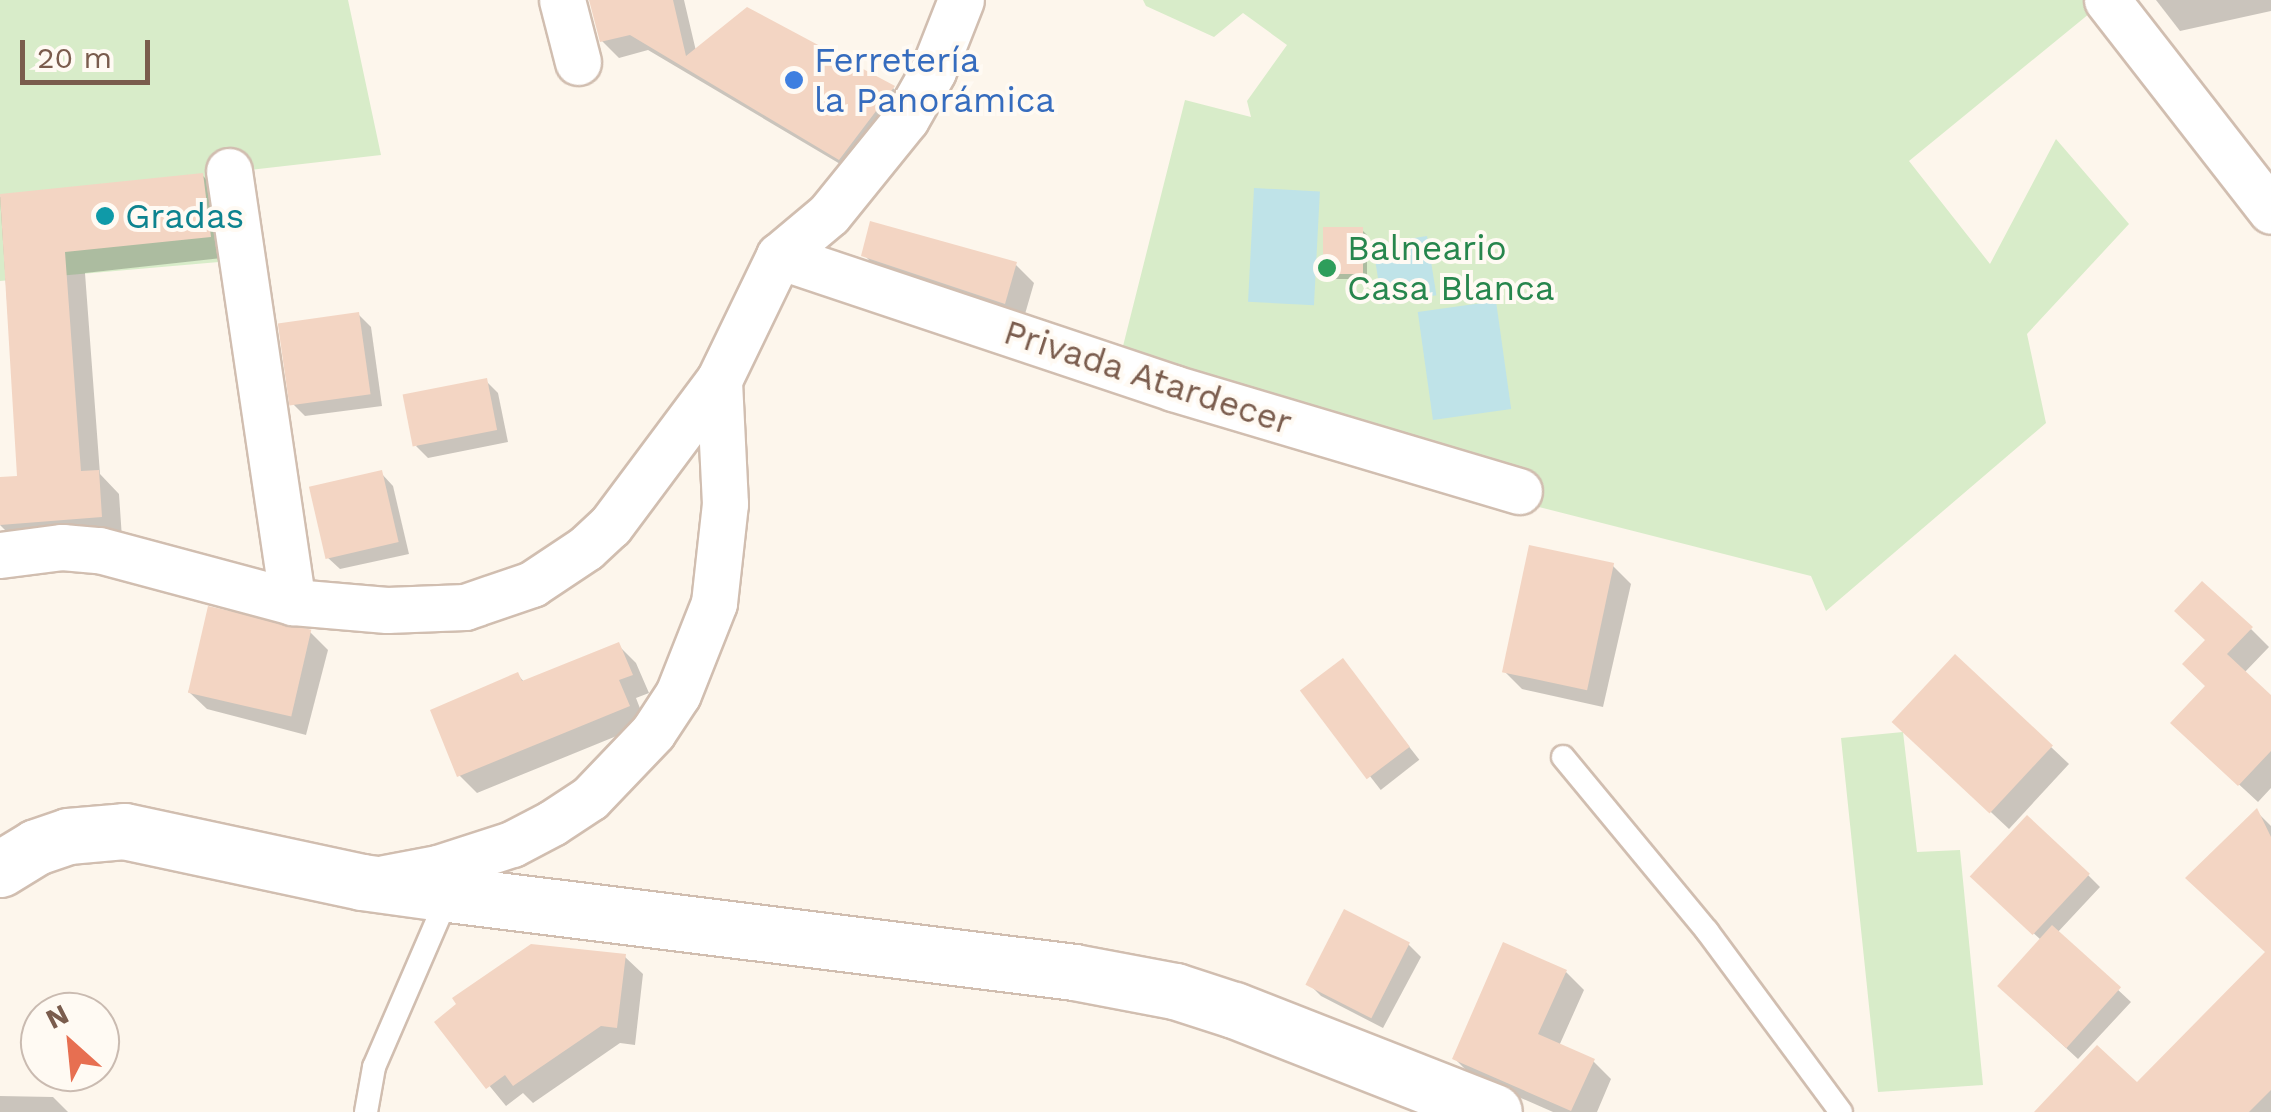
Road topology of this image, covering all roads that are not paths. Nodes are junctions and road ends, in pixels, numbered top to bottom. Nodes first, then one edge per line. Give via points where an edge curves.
1 (562, 0) edge
2 (961, 0) edge
3 (2107, 0) edge
4 (578, 62) dead end
5 (229, 171) dead end
6 (2271, 211) edge
7 (779, 256) junction
8 (719, 380) junction
9 (1520, 491) dead end
10 (0, 555) edge
11 (293, 602) junction
12 (1563, 758) dead end
13 (0, 869) edge
14 (362, 882) junction
15 (450, 894) junction
16 (366, 1112) edge
17 (1494, 1112) edge
18 (1841, 1112) edge

1 - 4 street
2 - 7 street via 906,119 829,214
3 - 6 street
5 - 11 street
7 - 8 street
7 - 9 street, Privada Atardecer via 1173,388
8 - 11 street via 610,526 532,584 465,607 426,611
8 - 14 street via 725,504 714,603 678,694 654,732 590,798 552,824 438,868
10 - 11 street via 62,546 99,550
12 - 18 lane via 1707,931
13 - 14 main road via 68,836 124,831
14 - 15 main road
15 - 16 lane via 374,1067
15 - 17 main road via 1074,972 1175,991

